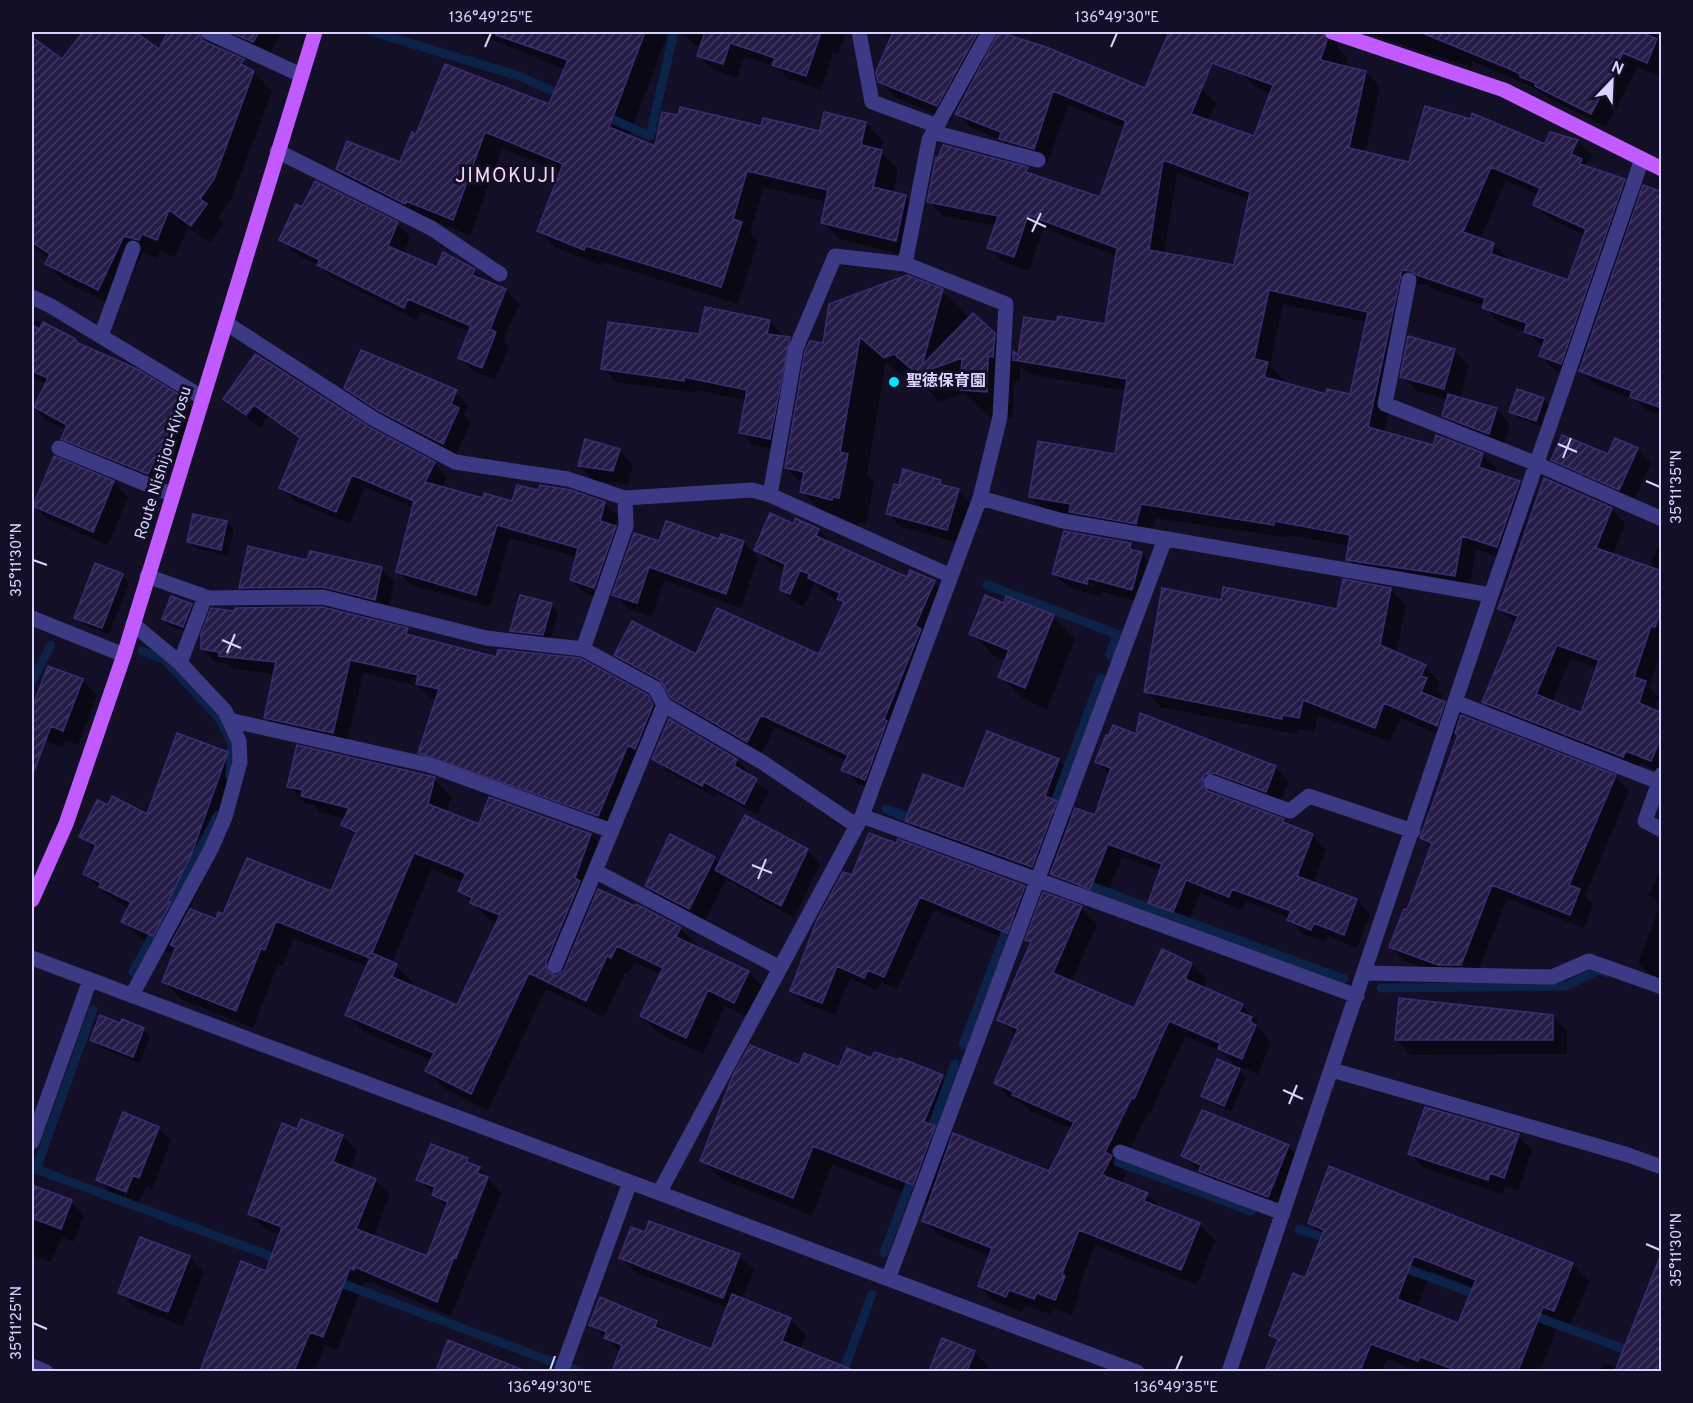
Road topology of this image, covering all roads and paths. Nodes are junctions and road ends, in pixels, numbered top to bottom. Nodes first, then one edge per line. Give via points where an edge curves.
1 (208, 32) edge
2 (315, 32) edge
3 (859, 32) edge
4 (989, 32) edge
5 (1332, 32) edge
6 (301, 75) junction
7 (934, 129) junction
8 (277, 151) junction
9 (1642, 159) junction
10 (1038, 160) dead end
11 (1662, 169) edge
12 (133, 248) dead end
13 (905, 264) junction
14 (500, 274) dead end
15 (1409, 280) dead end
16 (32, 297) edge
17 (226, 323) junction
18 (101, 336) junction
19 (203, 398) junction
20 (59, 448) dead end
21 (1537, 464) junction
22 (173, 495) junction
23 (770, 495) junction
24 (625, 498) junction
25 (980, 498) junction
26 (1662, 519) edge
27 (1165, 538) junction
28 (147, 576) junction
29 (951, 576) junction
30 (1491, 595) junction
31 (205, 597) junction
32 (32, 618) edge
33 (133, 624) junction
34 (583, 649) junction
35 (124, 655) junction
36 (180, 663) junction
37 (1455, 702) junction
38 (664, 705) junction
39 (229, 720) junction
40 (1660, 778) edge
41 (1210, 782) dead end
42 (859, 821) junction
43 (1662, 830) edge
44 (612, 831) junction
45 (1413, 831) junction
46 (595, 871) junction
47 (1039, 881) junction
48 (32, 900) edge
49 (32, 958) edge
50 (555, 966) dead end
51 (780, 968) junction
52 (1365, 973) junction
53 (90, 980) junction
54 (1662, 987) edge
55 (132, 995) junction
56 (1357, 996) junction
57 (1332, 1070) junction
58 (32, 1142) edge
59 (1120, 1152) dead end
60 (1662, 1167) edge
61 (630, 1182) junction
62 (659, 1193) junction
63 (1282, 1214) junction
64 (888, 1279) junction
65 (32, 1366) edge
66 (46, 1371) edge
67 (561, 1371) edge
68 (1137, 1371) edge
69 (1229, 1371) edge

1 - 6 street
2 - 6 main road, Route Nishijou-Kiyosu
3 - 7 street via 872,102
4 - 7 street
5 - 9 main road via 1504,90
6 - 8 main road, Route Nishijou-Kiyosu
7 - 10 street
7 - 13 street
8 - 14 street via 431,228
8 - 17 main road, Route Nishijou-Kiyosu
9 - 11 main road
9 - 21 street
12 - 18 street
13 - 23 street via 835,256 796,348
13 - 25 street via 1006,304 1000,417
15 - 21 street via 1385,404
16 - 18 street
17 - 19 main road, Route Nishijou-Kiyosu
17 - 24 street via 374,419 455,462 567,479
18 - 19 street
19 - 22 main road, Route Nishijou-Kiyosu
20 - 22 street
21 - 26 street
21 - 30 street
22 - 28 main road, Route Nishijou-Kiyosu
23 - 24 street via 752,490
23 - 29 street
24 - 34 street via 627,526
25 - 27 street via 1064,520
25 - 29 street
27 - 30 street
27 - 47 street
28 - 31 street
28 - 33 main road, Route Nishijou-Kiyosu
29 - 42 street
30 - 37 street
31 - 34 street via 323,597 486,638
31 - 36 street
32 - 35 street
33 - 35 main road, Route Nishijou-Kiyosu
33 - 36 street
34 - 38 street via 655,688
35 - 48 main road, Route Nishijou-Kiyosu via 66,824
36 - 39 street
37 - 40 street
37 - 45 street
38 - 42 street
38 - 44 street
39 - 44 street via 429,765
39 - 55 street via 239,741 240,762 225,817
40 - 43 street via 1645,821
41 - 45 street via 1290,811 1310,796
42 - 47 street
42 - 51 street
44 - 46 street
45 - 52 street
46 - 50 street
46 - 51 street
47 - 56 street
47 - 64 street
49 - 53 street
51 - 62 street
52 - 54 street via 1552,977 1589,961
52 - 56 street
53 - 55 street
53 - 58 street
55 - 61 street
56 - 57 street
57 - 60 street
57 - 63 street
59 - 63 street
61 - 62 street
61 - 67 street
62 - 64 street
63 - 69 street
64 - 68 street
65 - 66 street

